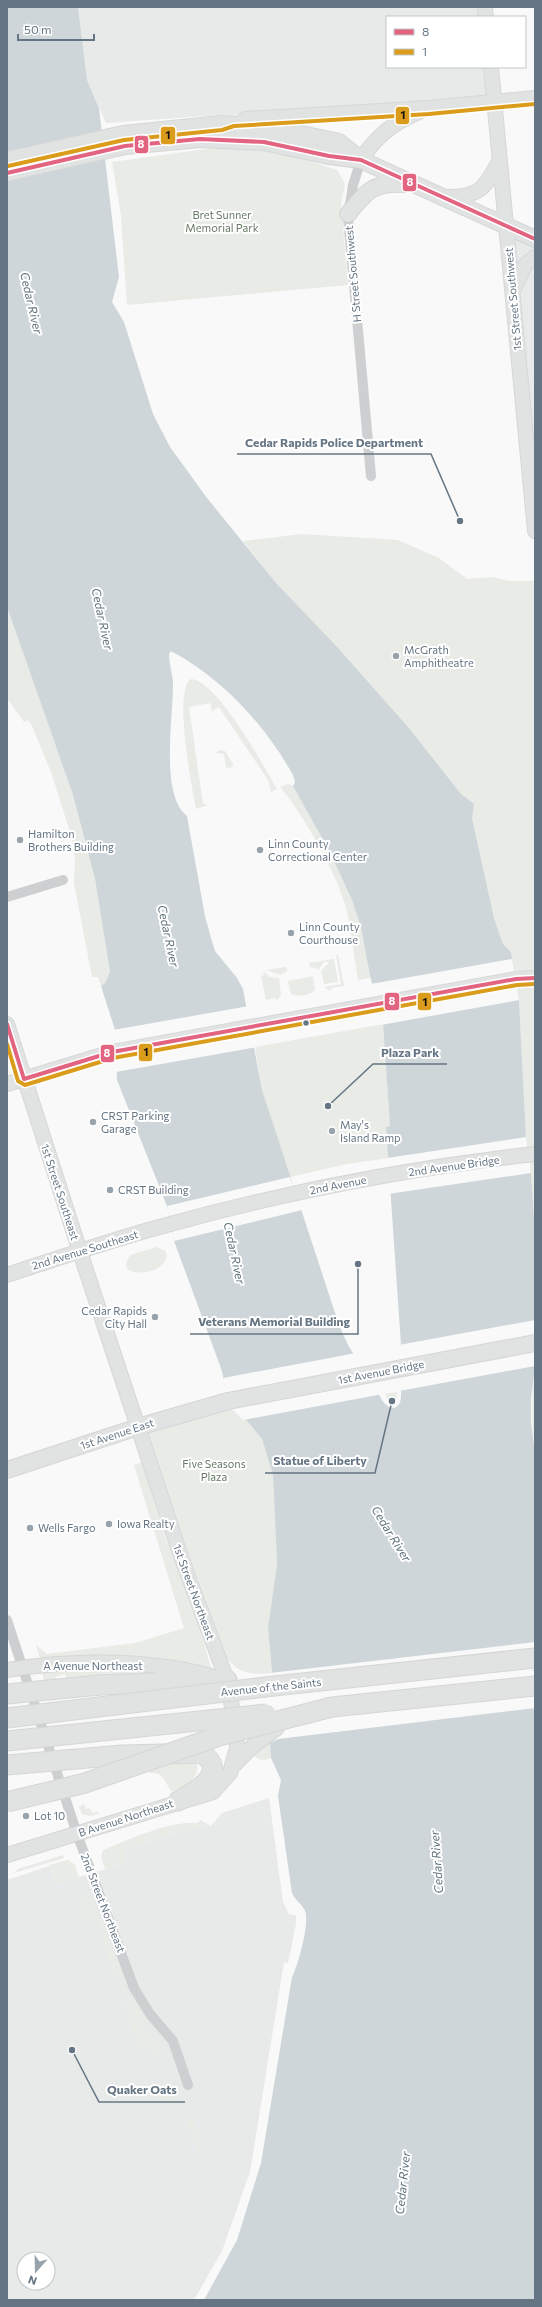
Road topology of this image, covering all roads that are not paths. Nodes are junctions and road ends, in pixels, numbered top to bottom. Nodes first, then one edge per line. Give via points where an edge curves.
1 (491, 68) edge
2 (535, 98) edge
3 (494, 102) junction
4 (429, 108) junction
5 (221, 124) junction
6 (162, 136) junction
7 (7, 160) edge
8 (360, 160) junction
9 (500, 160) junction
10 (7, 173) edge
11 (414, 184) junction
12 (443, 197) junction
13 (348, 214) junction
14 (506, 226) junction
15 (535, 239) edge
16 (535, 257) edge
17 (512, 292) junction
18 (531, 446) edge
19 (371, 476) dead end
20 (535, 531) edge
21 (62, 880) dead end
22 (7, 897) edge
23 (535, 978) edge
24 (7, 1024) edge
25 (24, 1079) junction
26 (7, 1084) edge
27 (532, 1155) edge
28 (380, 1177) joint
29 (166, 1225) joint
30 (80, 1252) junction
31 (7, 1275) edge
32 (535, 1343) edge
33 (228, 1401) joint
34 (138, 1427) junction
35 (7, 1470) edge
36 (7, 1620) edge
37 (535, 1649) edge
38 (535, 1658) edge
39 (459, 1667) junction
40 (23, 1668) junction
41 (7, 1670) edge
42 (227, 1680) junction
43 (535, 1686) edge
44 (7, 1694) edge
45 (332, 1707) junction
46 (7, 1718) edge
47 (277, 1728) dead end
48 (237, 1735) junction
49 (7, 1741) edge
50 (122, 1755) junction
51 (7, 1766) edge
52 (234, 1766) junction
53 (178, 1801) junction
54 (7, 1802) edge
55 (77, 1834) junction
56 (7, 1855) edge
57 (188, 2085) dead end

1 - 3 street, 1st Street Southwest
2 - 3 street
3 - 4 street
3 - 9 street, 1st Street Southwest
4 - 5 street via 233,120
4 - 8 street, H Street Southwest via 406,117 382,133
5 - 6 main road
5 - 8 main road via 270,127 339,142
6 - 7 main road via 123,134
6 - 8 main road via 264,142
6 - 10 main road
8 - 11 main road
8 - 13 street, H Street Southwest
9 - 12 street via 485,186 472,196
9 - 14 street, 1st Street Southwest
11 - 12 main road
11 - 13 main road via 394,183 375,186 361,196
12 - 14 main road
13 - 19 street, H Street Southwest
14 - 15 main road
14 - 17 street, 1st Street Southwest
16 - 17 street via 526,264
17 - 18 street, 1st Street Southwest
18 - 20 street, 1st Street Southwest
21 - 22 street
23 - 25 street via 516,979 112,1052
24 - 25 street, 1st Street Southeast
25 - 26 street
25 - 30 street, 1st Street Southeast
27 - 28 street, 2nd Avenue Bridge
28 - 29 street, 2nd Avenue via 296,1193
29 - 30 street, 2nd Avenue Southeast
30 - 31 street, 2nd Avenue Southeast
30 - 34 street, 1st Street Southeast
32 - 33 main road, 1st Avenue Bridge
33 - 34 main road, 1st Avenue East
34 - 35 main road, 1st Avenue East
34 - 42 street, 1st Street Northeast via 180,1554
36 - 40 street, 2nd Street Northeast
37 - 39 highway
38 - 39 highway, Avenue of the Saints
39 - 46 highway, Avenue of the Saints, bridge
40 - 41 street, A Avenue Northeast
40 - 42 street, A Avenue Northeast via 119,1664 181,1670
40 - 55 street, 2nd Street Northeast
42 - 44 highway, bridge via 100,1685
42 - 48 street, 1st Street Northeast
43 - 45 highway
45 - 49 highway, bridge
45 - 54 highway, bridge via 219,1736 85,1783
47 - 52 street, B Avenue Northeast via 259,1741
48 - 50 highway
48 - 52 street, B Avenue Northeast
50 - 51 highway, bridge
50 - 53 highway via 195,1752 206,1756 212,1768 210,1779 198,1790
52 - 53 street, B Avenue Northeast via 224,1782 213,1792
53 - 55 street, B Avenue Northeast
55 - 56 street, B Avenue Northeast
55 - 57 street, 2nd Street Northeast via 134,1988 150,2014 173,2041

